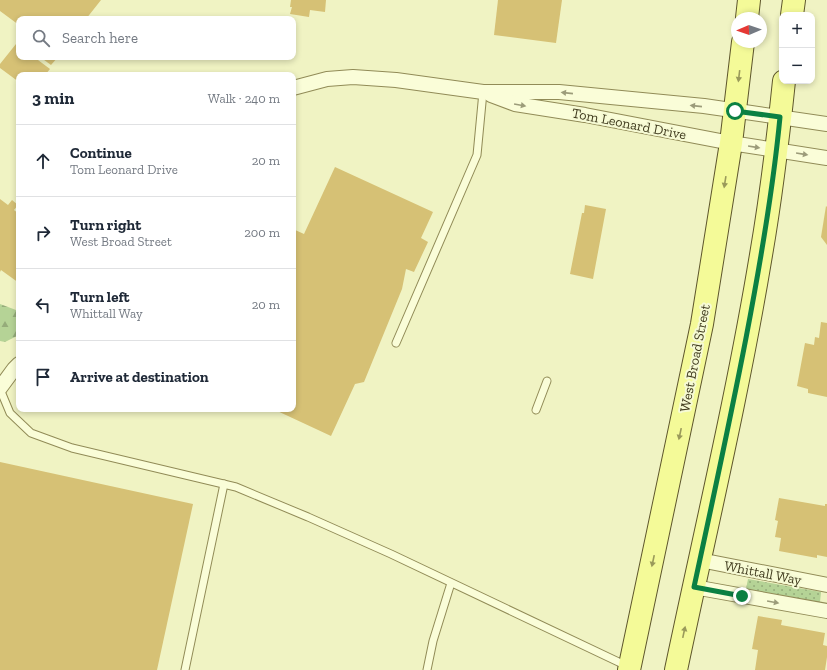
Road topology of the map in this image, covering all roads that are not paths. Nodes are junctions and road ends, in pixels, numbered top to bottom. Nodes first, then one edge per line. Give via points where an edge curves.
1 (749, 0) edge
2 (794, 0) edge
3 (748, 12) edge
4 (792, 12) edge
5 (742, 48) edge
6 (784, 84) edge
7 (296, 87) edge
8 (483, 92) junction
9 (735, 111) junction
10 (780, 117) junction
11 (827, 124) edge
12 (731, 143) junction
13 (777, 150) junction
14 (827, 158) edge
15 (396, 343) dead end
16 (16, 367) edge
17 (547, 381) dead end
18 (1, 384) edge
19 (536, 410) dead end
20 (224, 484) junction
21 (700, 560) junction
22 (451, 583) junction
23 (827, 585) edge
24 (694, 587) junction
25 (827, 611) edge
26 (630, 669) edge
27 (184, 670) edge
28 (427, 670) edge
29 (676, 670) edge

1 - 3 main road
2 - 4 main road
5 -> 9 main road, West Broad Street
6 - 10 main road
7 - 8 street, Tom Leonard Drive via 327,79 353,77
9 -> 8 street, Tom Leonard Drive via 559,92
8 -> 12 street, Tom Leonard Drive via 515,104
8 - 15 lane via 477,155
9 - 10 street, Tom Leonard Drive
9 - 12 main road, West Broad Street
10 - 11 street, Tom Leonard Drive
10 - 13 main road
12 -> 13 street, Tom Leonard Drive
12 -> 26 main road, West Broad Street via 701,332
13 -> 14 street, Tom Leonard Drive
13 - 21 main road via 760,262
16 - 18 street
17 - 19 lane
18 - 20 lane via 10,413 31,434 72,448
20 - 22 lane via 308,516
20 - 27 lane
21 - 23 street, Whittall Way
21 - 24 main road
22 - 26 lane
22 - 28 lane
24 -> 25 street, Whittall Way
29 -> 24 main road

